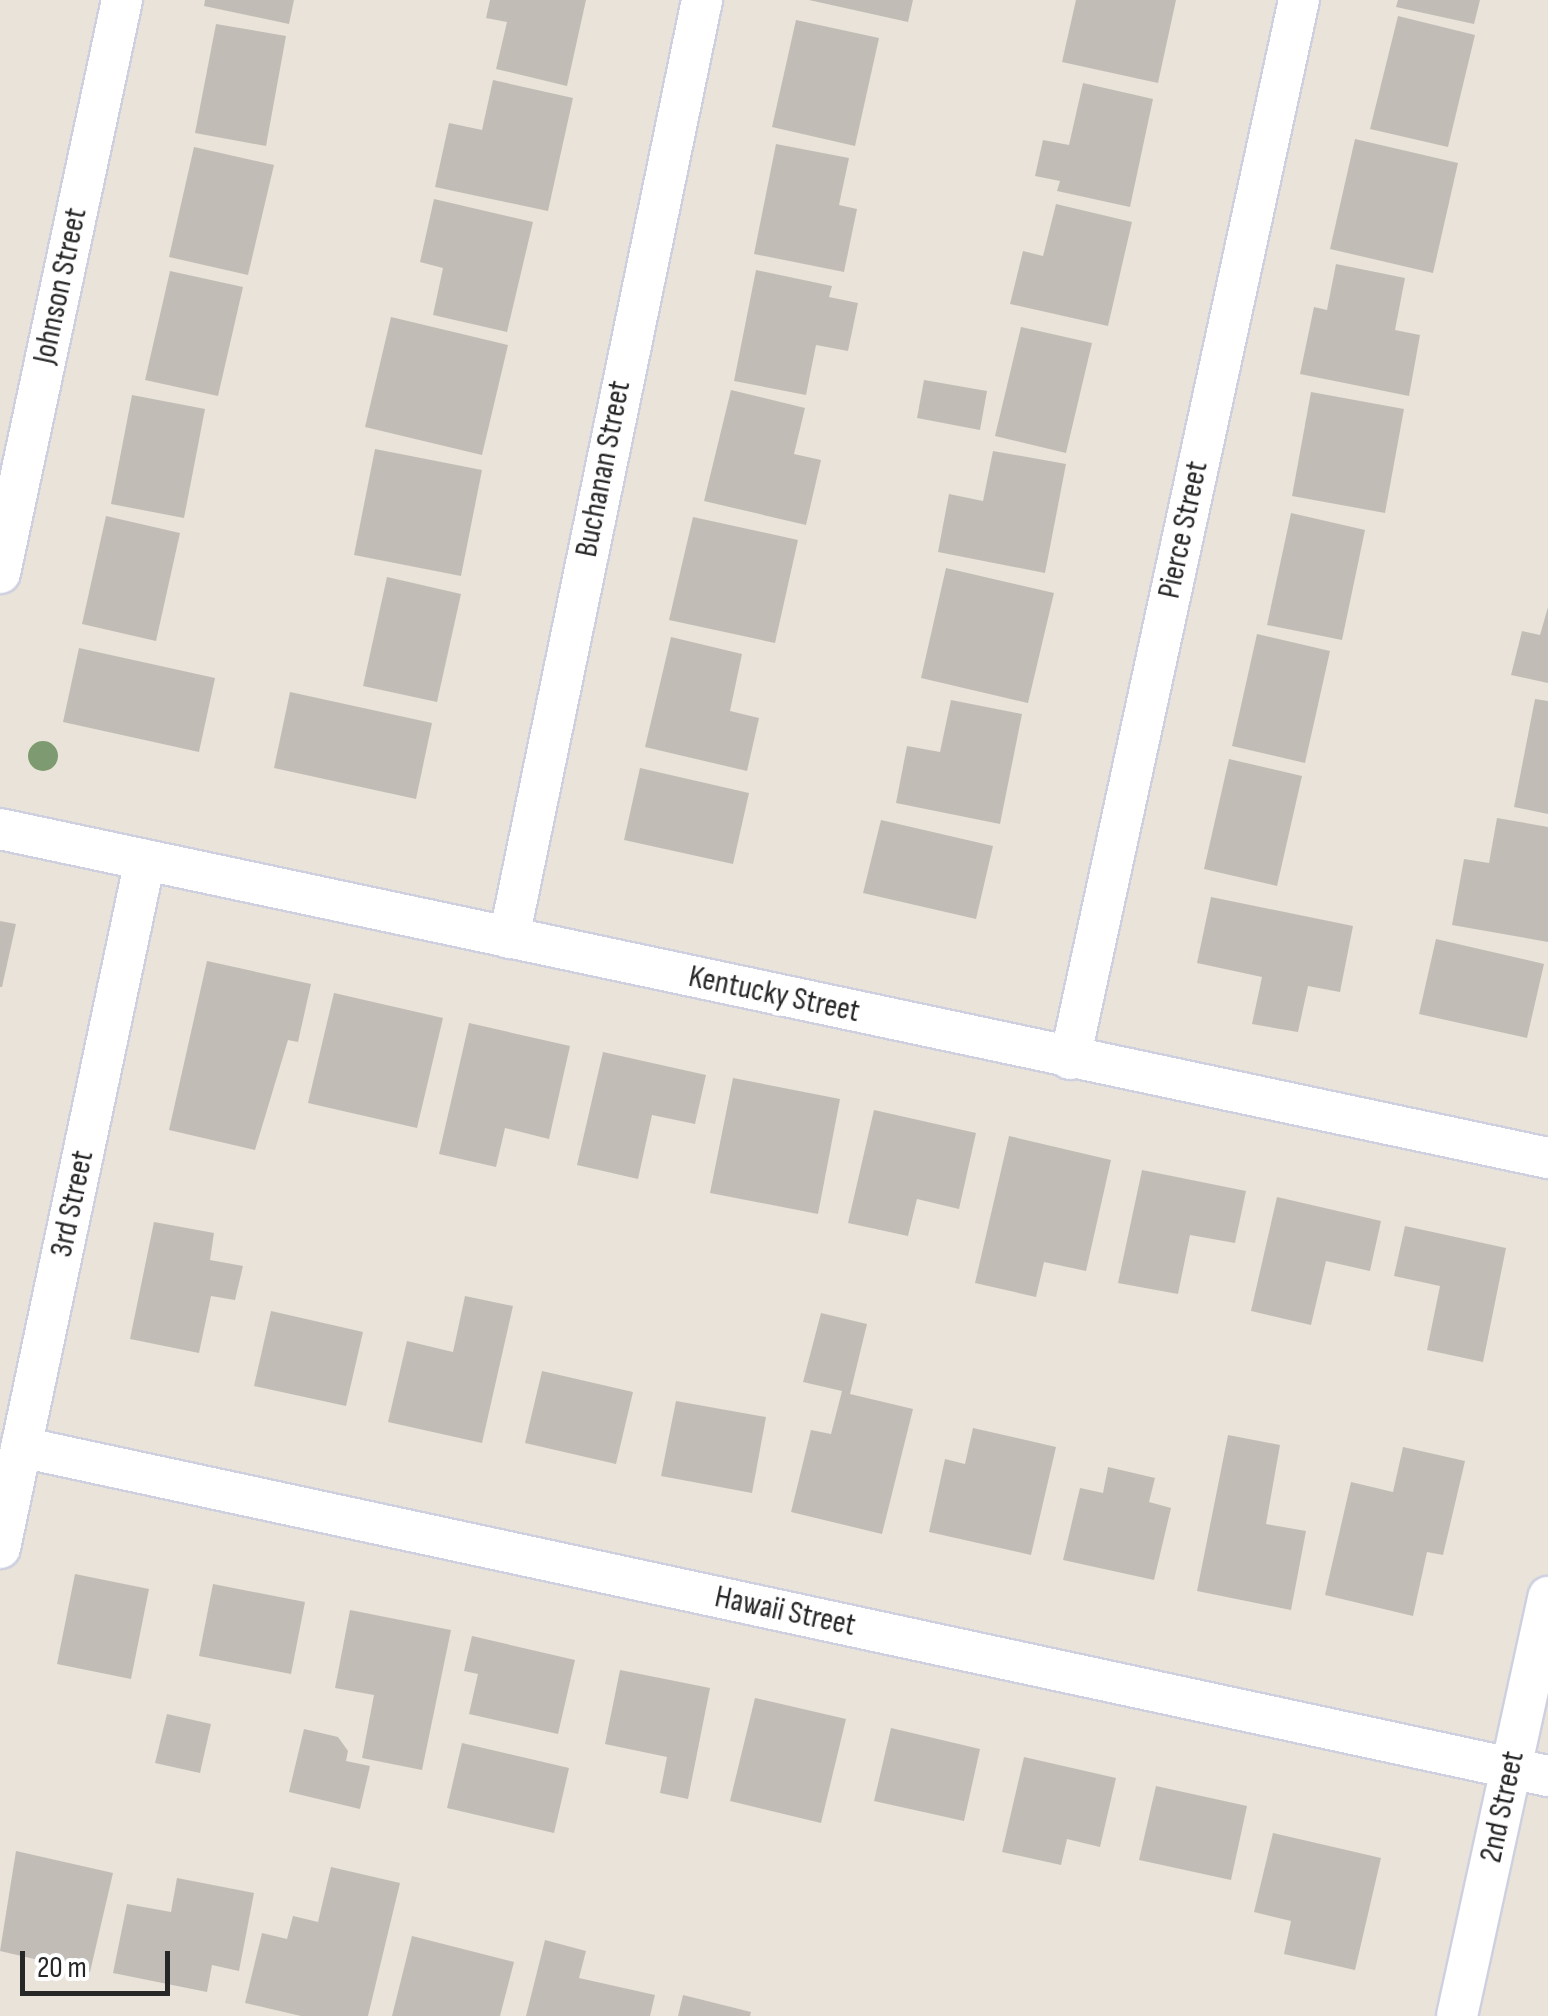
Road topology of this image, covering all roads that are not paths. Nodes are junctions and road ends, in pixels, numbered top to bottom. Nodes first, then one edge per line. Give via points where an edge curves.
1 (122, 0) edge
2 (702, 0) edge
3 (1299, 0) edge
4 (0, 572) edge
5 (0, 829) edge
6 (145, 860) junction
7 (509, 938) junction
8 (1070, 1059) junction
9 (1548, 1158) edge
10 (21, 1448) junction
11 (0, 1548) edge
12 (1548, 1598) edge
13 (1530, 1772) edge
14 (1456, 2016) edge

1 - 4 street, Johnson Street
2 - 7 street, Buchanan Street
3 - 8 street, Pierce Street
5 - 6 street, Kentucky Street
6 - 7 street, Kentucky Street
6 - 10 street, 3rd Street
7 - 8 street, Kentucky Street
8 - 9 street, Kentucky Street
10 - 11 street, 3rd Street
10 - 13 street, Hawaii Street
12 - 13 street, 2nd Street
13 - 14 street, 2nd Street

